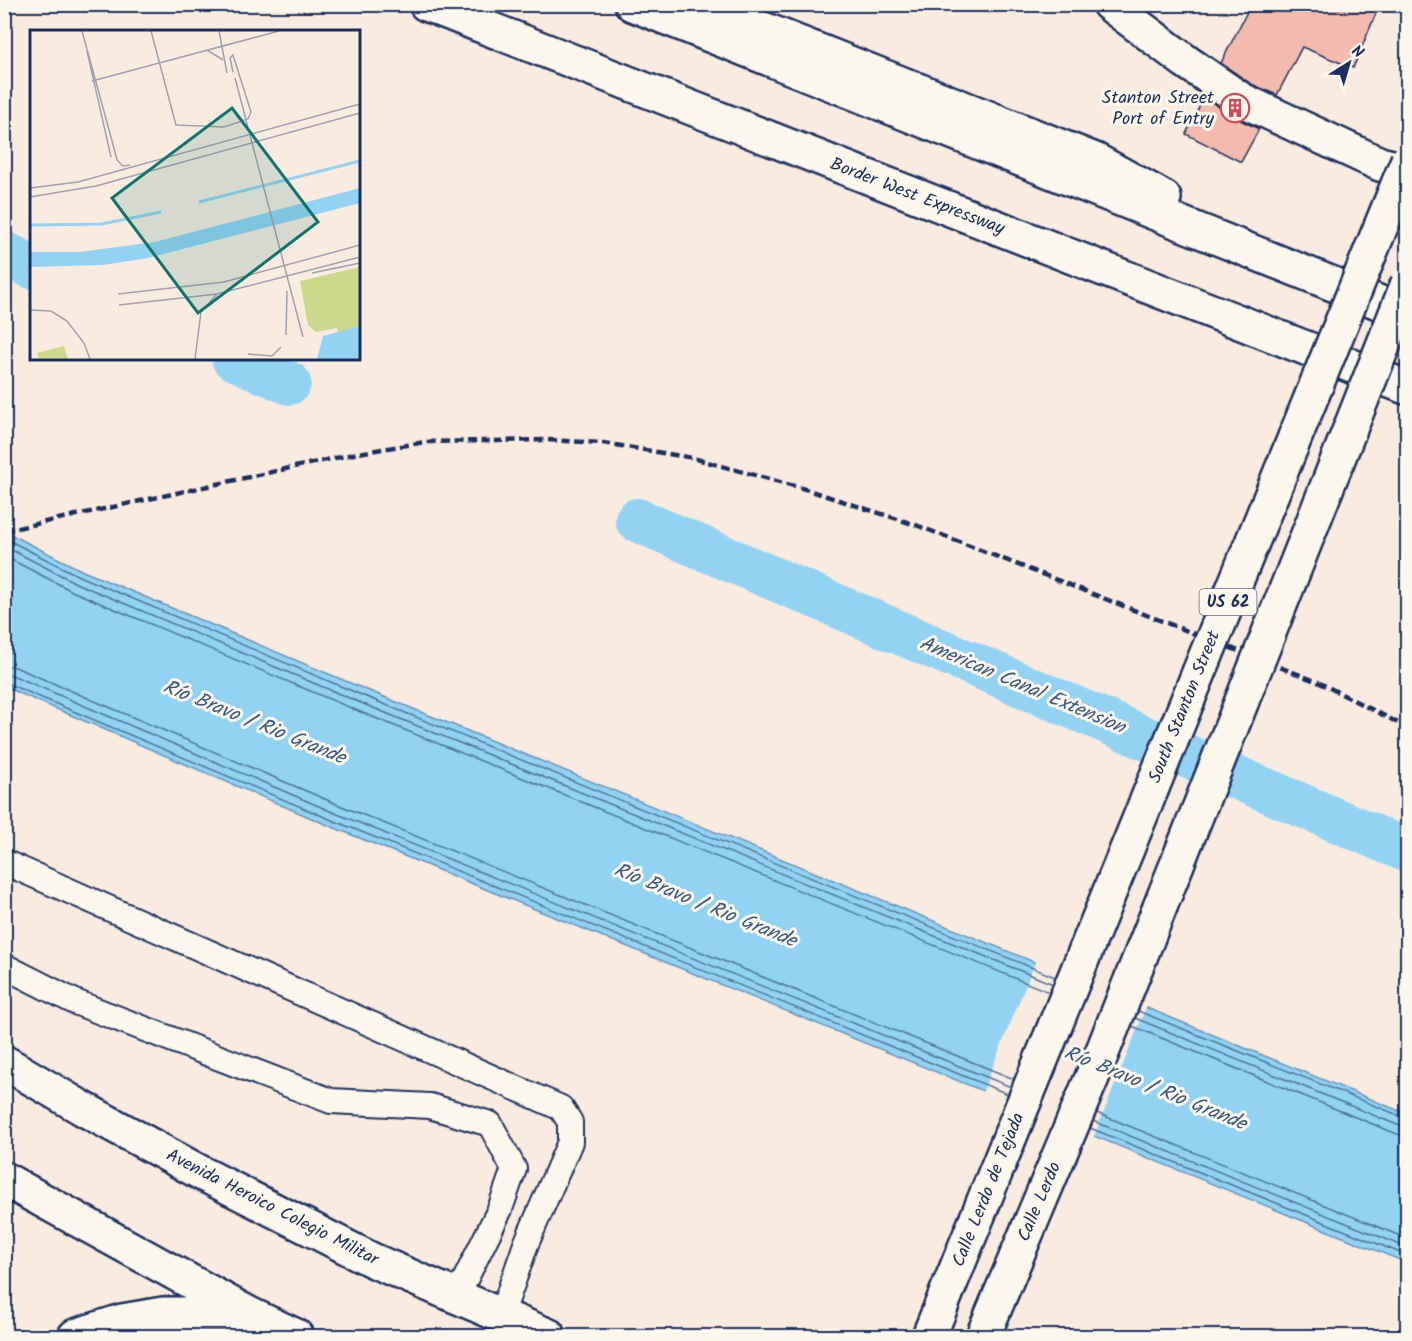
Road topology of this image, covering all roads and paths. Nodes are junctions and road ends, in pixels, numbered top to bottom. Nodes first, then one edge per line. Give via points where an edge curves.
1 (426, 4) edge
2 (632, 4) edge
3 (700, 4) edge
4 (1109, 4) edge
5 (1407, 160) edge
6 (1407, 171) edge
7 (1302, 273) junction
8 (1407, 283) edge
9 (1407, 314) edge
10 (1407, 388) edge
11 (4, 862) edge
12 (4, 966) edge
13 (1048, 1044) joint
14 (4, 1062) edge
15 (4, 1179) edge
16 (457, 1296) junction
17 (249, 1314) junction
18 (501, 1317) junction
19 (75, 1336) edge
20 (296, 1336) edge
21 (549, 1336) edge
22 (929, 1336) edge
23 (983, 1336) edge

1 - 10 main road, Border West Expressway
2 - 7 main road
3 - 7 main road via 1095,160
4 - 6 main road via 1242,99 1380,164
5 - 13 main road, South Stanton Street / US 62, bridge
7 - 9 main road
8 - 23 main road, Calle Lerdo, bridge via 1096,1068
11 - 18 lane via 561,1108 570,1122 570,1142 526,1244
12 - 16 lane via 75,1002 331,1101 430,1106 490,1124 514,1169 500,1209
13 - 22 main road, Calle Lerdo de Tejada
14 - 16 main road, Avenida Heroico Colegio Militar via 203,1174 372,1260
15 - 17 main road
16 - 18 main road, Avenida Heroico Colegio Militar
17 - 19 main road via 163,1314 122,1321
17 - 20 main road
18 - 21 main road, Avenida Heroico Colegio Militar

